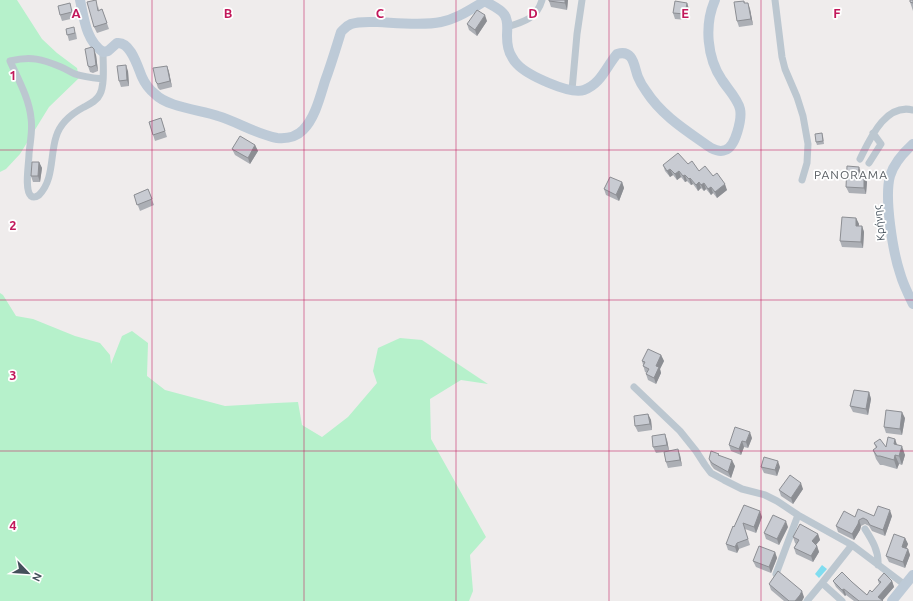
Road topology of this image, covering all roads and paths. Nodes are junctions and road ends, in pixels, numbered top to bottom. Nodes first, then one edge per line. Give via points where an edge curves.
1 (80, 0) edge
2 (542, 0) edge
3 (582, 0) edge
4 (715, 0) edge
5 (775, 0) edge
6 (485, 1) edge
7 (507, 28) junction
8 (103, 52) junction
9 (103, 79) junction
10 (572, 90) junction
11 (913, 110) edge
12 (873, 133) junction
13 (913, 144) edge
14 (860, 159) dead end
15 (869, 163) dead end
16 (802, 180) dead end
17 (913, 304) edge
18 (634, 387) dead end
19 (798, 515) junction
20 (865, 528) dead end
21 (852, 545) junction
22 (878, 565) junction
23 (776, 574) edge
24 (910, 580) edge
25 (822, 583) junction
26 (807, 601) edge
27 (842, 601) edge
28 (892, 601) edge

1 - 8 street via 90,37
2 - 7 street via 532,17
3 - 10 street
4 - 10 street via 708,24 711,52 717,72 737,100 740,109 739,127 728,149 714,149 668,116 646,92 633,61 626,54 617,54 600,79 592,85 584,90
5 - 16 street via 782,57 803,116 808,144 807,163
6 - 7 street via 502,11 507,20
6 - 8 street via 438,23 368,22 345,27 341,32 310,121 304,129 288,138 257,132 218,116 168,102 148,87 125,45 117,43
7 - 10 street via 507,44 517,64 533,75
8 - 9 street
9 - 9 street via 99,97 67,118 58,132 46,185 40,194 31,196 27,180 32,118 28,102 10,61 33,58 74,74
11 - 12 street via 899,110 889,114
12 - 14 street
12 - 15 street via 881,144
13 - 17 street, Κρήνης via 894,166 888,189 889,212 900,273
18 - 19 street via 680,430 711,472 742,489 765,495
19 - 21 street
19 - 23 street
20 - 22 street via 875,548
21 - 22 street
21 - 25 street
22 - 24 street
24 - 28 street
25 - 26 street
25 - 27 street

